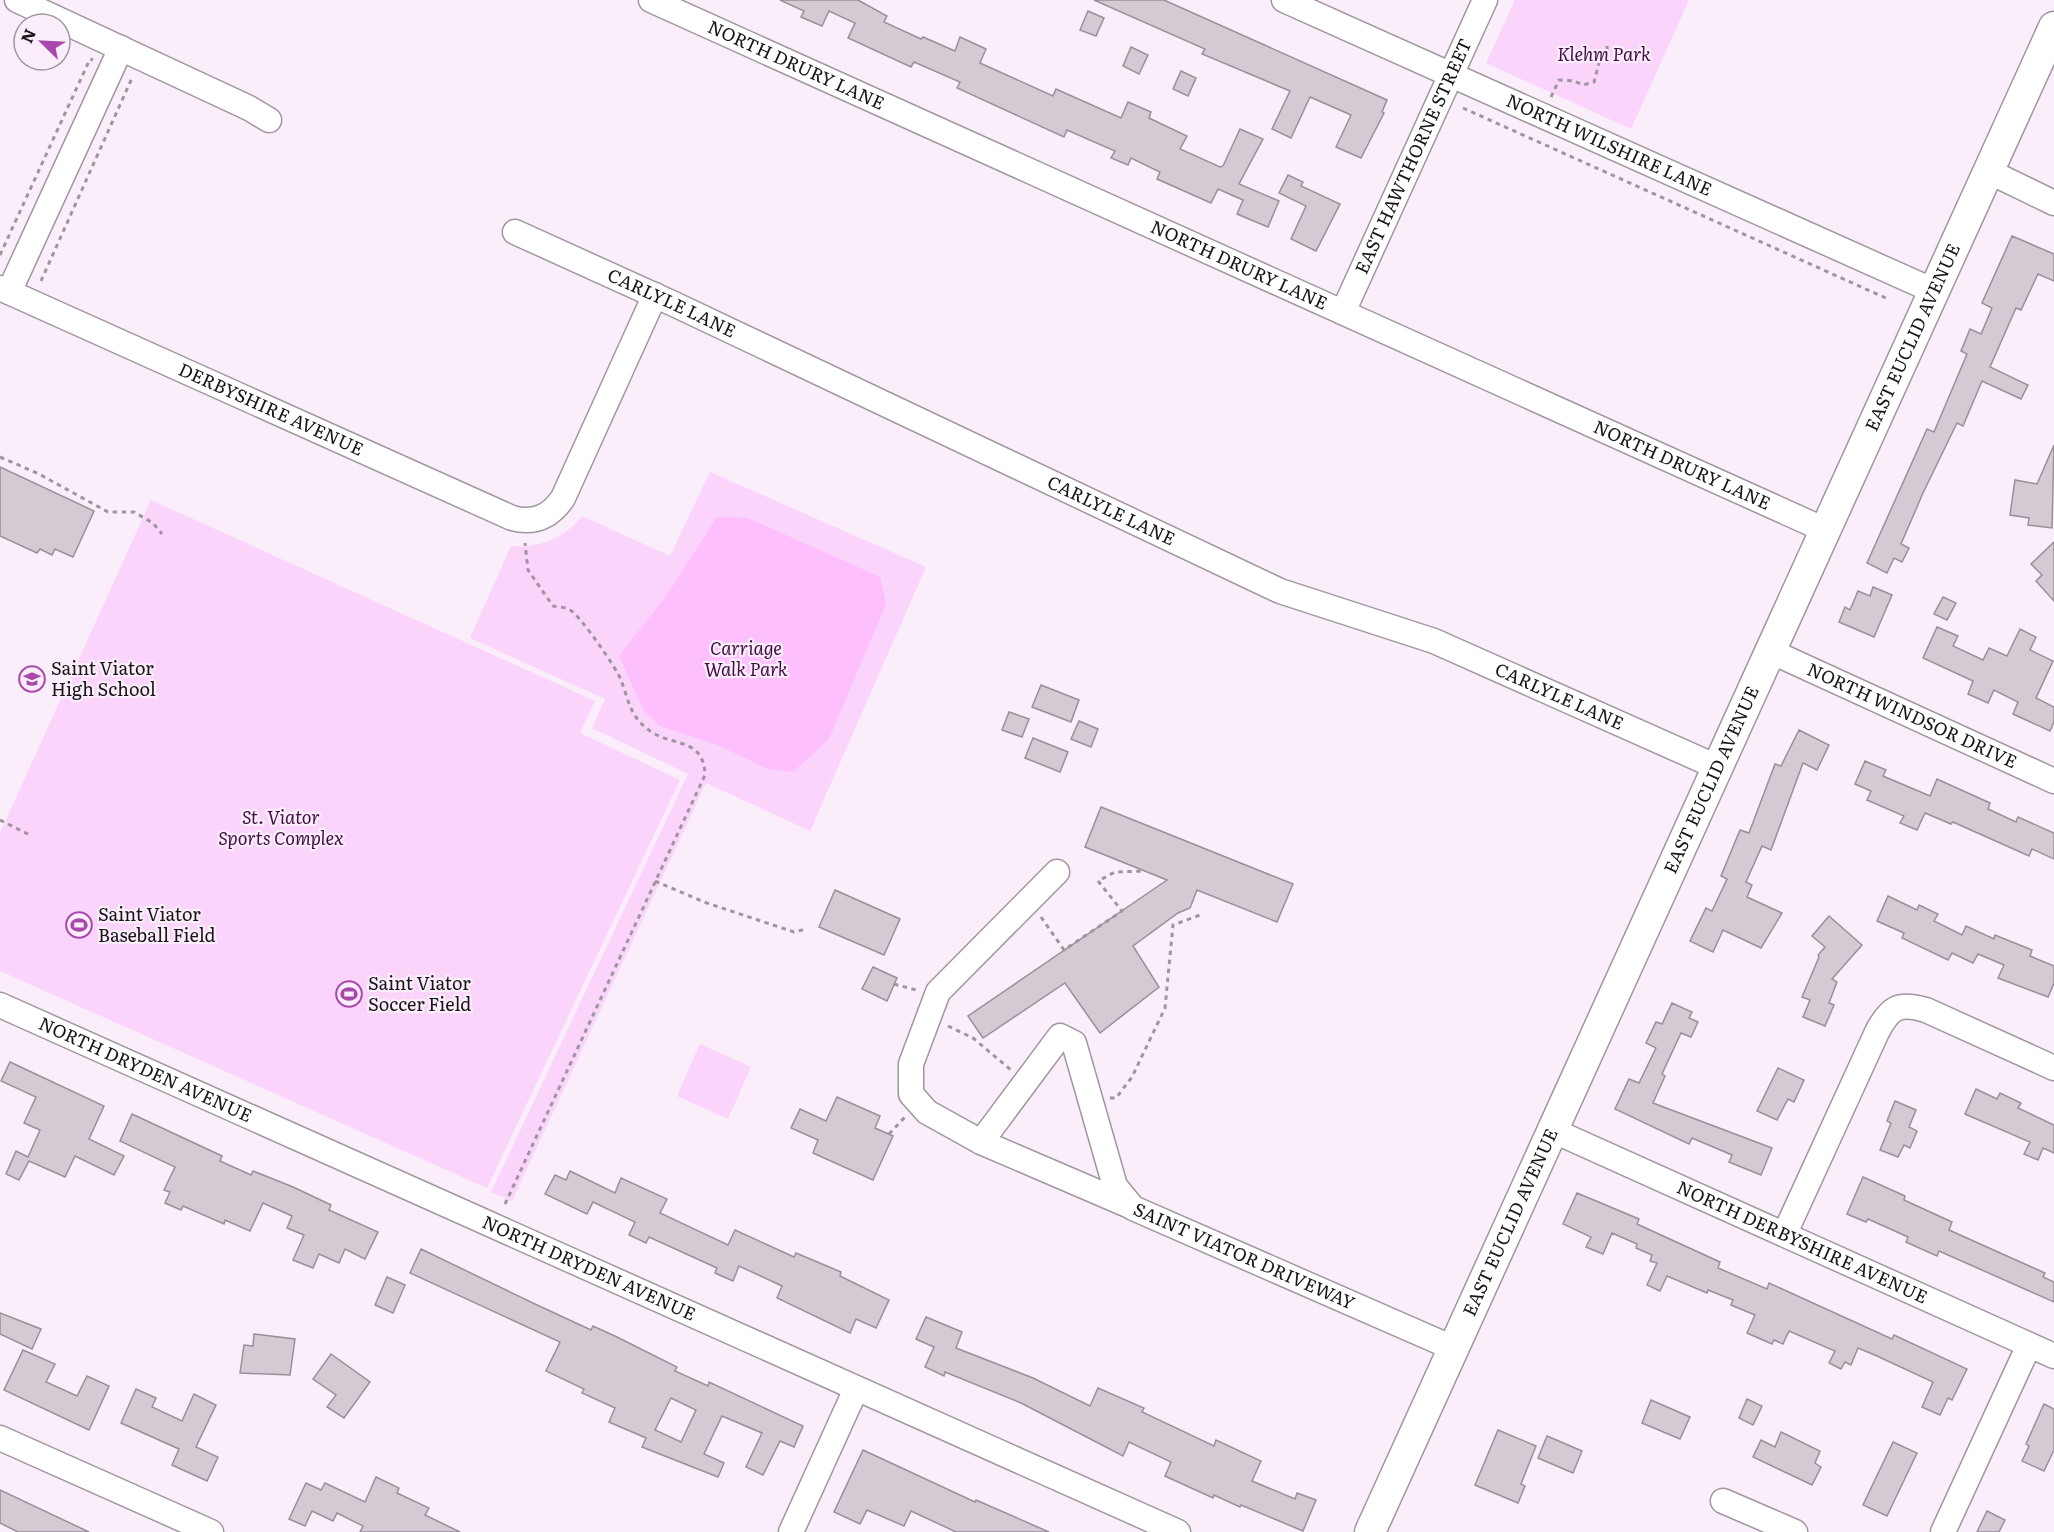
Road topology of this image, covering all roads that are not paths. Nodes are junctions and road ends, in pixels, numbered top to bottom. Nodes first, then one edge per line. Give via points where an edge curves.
1 (17, 0) edge
2 (651, 0) edge
3 (1284, 0) edge
4 (1485, 0) edge
5 (2054, 27) edge
6 (121, 48) junction
7 (1451, 76) junction
8 (269, 120) dead end
9 (1988, 171) junction
10 (2054, 203) edge
11 (515, 232) dead end
12 (4, 290) edge
13 (1934, 291) junction
14 (655, 295) junction
15 (1342, 312) junction
16 (1825, 530) junction
17 (1770, 651) junction
18 (1717, 767) junction
19 (2054, 781) edge
20 (1057, 872) dead end
21 (0, 1005) edge
22 (2054, 1068) edge
23 (1552, 1130) junction
24 (981, 1142) junction
25 (1133, 1208) junction
26 (1785, 1233) junction
27 (2030, 1345) junction
28 (1453, 1348) junction
29 (2054, 1356) edge
30 (856, 1389) junction
31 (0, 1438) edge
32 (1723, 1501) dead end
33 (211, 1532) edge
34 (791, 1532) edge
35 (1178, 1532) edge
36 (1370, 1532) edge
37 (1795, 1532) edge
38 (1943, 1532) edge

1 - 6 street
2 - 15 street, NORTH DRURY LANE
3 - 7 street, NORTH WILSHIRE LANE
4 - 7 street, EAST HAWTHORNE STREET
5 - 9 main road, EAST EUCLID AVENUE
6 - 8 street
6 - 12 street
7 - 13 street, NORTH WILSHIRE LANE
7 - 15 street, EAST HAWTHORNE STREET
9 - 10 street
9 - 13 main road, EAST EUCLID AVENUE
11 - 14 street, CARLYLE LANE
12 - 14 street, DERBYSHIRE AVENUE via 525,521 543,518 563,498
13 - 16 main road, EAST EUCLID AVENUE
14 - 18 street, CARLYLE LANE via 1280,591 1434,641
15 - 16 street, NORTH DRURY LANE
16 - 17 main road, EAST EUCLID AVENUE
17 - 18 main road, EAST EUCLID AVENUE
17 - 19 street, NORTH WINDSOR DRIVE
18 - 23 main road, EAST EUCLID AVENUE
20 - 24 street via 938,992 911,1064 911,1094 927,1112
21 - 30 street, NORTH DRYDEN AVENUE
22 - 26 street via 1926,1010 1910,1005 1895,1008 1877,1032
23 - 26 street, NORTH DERBYSHIRE AVENUE
23 - 28 main road, EAST EUCLID AVENUE
24 - 25 street
24 - 25 street, SAINT VIATOR DRIVEWAY via 1060,1036 1074,1043 1115,1186
25 - 28 street, SAINT VIATOR DRIVEWAY
26 - 27 street, NORTH DERBYSHIRE AVENUE
27 - 29 street, NORTH DERBYSHIRE AVENUE
27 - 38 street
28 - 36 main road, EAST EUCLID AVENUE
30 - 34 street
30 - 35 street, NORTH DRYDEN AVENUE
31 - 33 street
32 - 37 street

